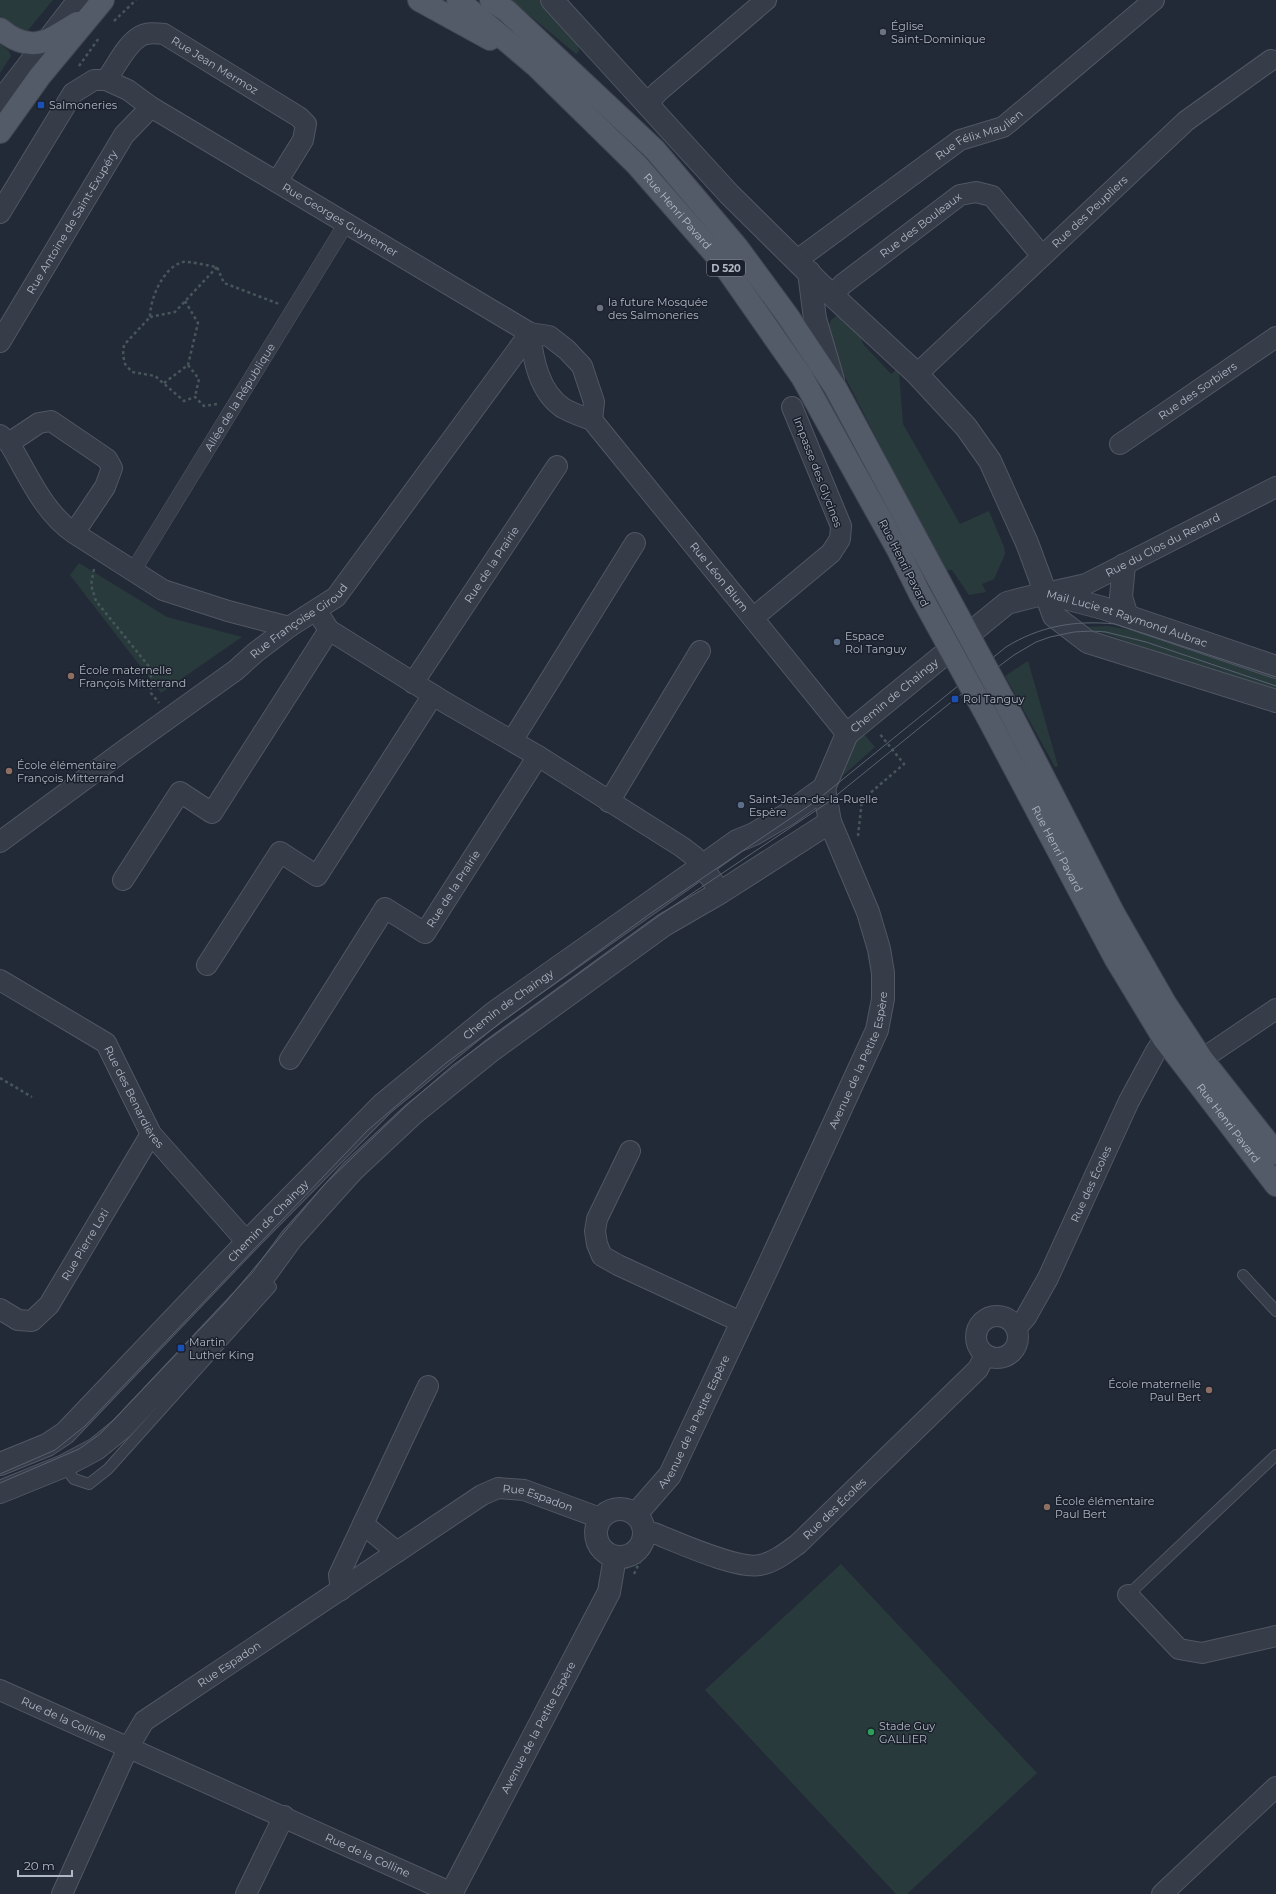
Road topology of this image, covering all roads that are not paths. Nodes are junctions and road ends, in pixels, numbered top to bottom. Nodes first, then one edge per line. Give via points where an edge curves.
1 (118, 0) edge
2 (419, 0) edge
3 (458, 0) edge
4 (491, 0) edge
5 (552, 0) edge
6 (766, 0) edge
7 (1154, 0) edge
8 (96, 3) edge
9 (0, 29) edge
10 (46, 42) junction
11 (1271, 60) dead end
12 (535, 65) junction
13 (106, 80) junction
14 (0, 102) edge
15 (647, 105) junction
16 (151, 107) junction
17 (0, 132) edge
18 (277, 182) junction
19 (0, 213) edge
20 (346, 222) junction
21 (1042, 256) junction
22 (803, 266) junction
23 (838, 301) junction
24 (818, 328) junction
25 (530, 333) junction
26 (1276, 336) edge
27 (0, 342) edge
28 (917, 374) junction
29 (835, 387) junction
30 (792, 407) dead end
31 (592, 420) junction
32 (5, 439) edge
33 (1120, 444) dead end
34 (557, 466) dead end
35 (1276, 487) edge
36 (74, 534) junction
37 (635, 543) dead end
38 (1124, 565) junction
39 (133, 571) junction
40 (1046, 594) junction
41 (316, 610) junction
42 (1127, 616) junction
43 (753, 618) junction
44 (289, 627) junction
45 (329, 630) junction
46 (700, 651) dead end
47 (1276, 667) edge
48 (414, 683) junction
49 (433, 695) junction
50 (1276, 701) edge
51 (847, 734) junction
52 (512, 740) junction
53 (538, 756) junction
54 (824, 788) junction
55 (609, 802) junction
56 (830, 822) junction
57 (0, 842) edge
58 (702, 866) junction
59 (123, 880) dead end
60 (721, 892) junction
61 (207, 965) dead end
62 (0, 980) edge
63 (1276, 1009) edge
64 (1164, 1039) junction
65 (290, 1059) dead end
66 (1202, 1059) junction
67 (151, 1134) junction
68 (630, 1151) dead end
69 (1276, 1153) edge
70 (1276, 1185) edge
71 (247, 1242) junction
72 (1242, 1275) dead end
73 (0, 1309) edge
74 (1276, 1311) edge
75 (741, 1322) junction
76 (1016, 1328) junction
77 (985, 1355) junction
78 (428, 1386) dead end
79 (1276, 1455) edge
80 (0, 1464) edge
81 (0, 1492) edge
82 (636, 1514) junction
83 (600, 1518) junction
84 (363, 1524) junction
85 (644, 1537) junction
86 (397, 1552) junction
87 (615, 1557) junction
88 (341, 1590) junction
89 (1128, 1595) joint
90 (1276, 1636) edge
91 (0, 1690) edge
92 (128, 1748) junction
93 (1276, 1787) edge
94 (284, 1816) junction
95 (451, 1893) edge
96 (62, 1894) edge
97 (246, 1894) edge
98 (1162, 1894) edge

1 - 8 main road
2 - 12 main road
3 - 12 main road, Rue Henri Pavard / D 520
4 - 29 main road, Rue Henri Pavard / D 520 via 507,11 654,150 737,247
5 - 15 street
6 - 15 street via 658,92
7 - 22 street, Rue Félix Maulien via 1003,127 960,140
8 - 10 main road
8 - 17 main road
9 - 10 main road via 14,39 26,43
10 - 14 street
11 - 21 street, Rue des Peupliers via 1186,121
12 - 64 main road, Rue Henri Pavard / D 520, bridge via 637,165 721,261 802,377 988,718 1114,958
13 - 16 street, Rue Georges Guynemer via 128,90
13 - 18 street, Rue Jean Mermoz via 140,36 164,34 299,117 306,124 303,140
13 - 19 street via 94,80 73,93
15 - 22 street via 729,194
16 - 18 street, Rue Georges Guynemer
16 - 27 street, Rue Antoine de Saint-Exupéry via 124,135
18 - 20 street, Rue Georges Guynemer
20 - 25 street, Rue Georges Guynemer
20 - 39 street, Allée de la République
21 - 23 street, Rue des Bouleaux via 992,196 976,192 960,195 843,284
21 - 28 street, Rue des Peupliers
22 - 23 street
22 - 24 street
23 - 24 street via 828,310
23 - 28 street
24 - 29 street
25 - 31 street, Rue Léon Blum via 536,371 550,395 563,408
25 - 31 street via 549,336 582,366 594,402
25 - 41 street, Rue Françoise Giroud via 336,597
26 - 33 street, Rue des Sorbiers
28 - 40 street via 966,428 990,461
29 - 66 main road, Rue Henri Pavard / D 520, bridge via 1008,708 1118,921 1165,1003
30 - 43 street, Impasse des Glycines via 841,526 840,539 831,553
31 - 43 street, Rue Léon Blum
32 - 36 street via 50,512
32 - 36 street via 51,420 107,459 112,468 105,487
34 - 48 street, Rue de la Prairie
35 - 38 street, Rue du Clos du Renard
36 - 39 street
37 - 52 street
38 - 40 street, Rue du Clos du Renard via 1086,584
38 - 42 street via 1121,597
39 - 44 street via 163,590
40 - 42 street, Mail Lucie et Raymond Aubrac
40 - 50 street, Mail Lucie et Raymond Aubrac via 1054,616 1088,642
40 - 51 street, Chemin de Chaingy via 1007,603
41 - 44 street, Rue Françoise Giroud
41 - 45 street
42 - 47 street, Mail Lucie et Raymond Aubrac
43 - 51 street, Rue Léon Blum
44 - 57 street, Rue Françoise Giroud via 236,670
45 - 48 street
45 - 59 street via 212,813 180,792
46 - 55 street
48 - 49 street
49 - 52 street
49 - 61 street via 317,876 280,852
51 - 54 street, Chemin de Chaingy
52 - 53 street
53 - 55 street
53 - 65 street, Rue de la Prairie via 425,933 386,908
54 - 56 street, Avenue de la Petite Espère
54 - 58 street, Chemin de Chaingy via 788,814 737,841
55 - 58 street via 682,847
56 - 60 street
56 - 75 street, Avenue de la Petite Espère via 872,924 883,973 883,999 877,1030
58 - 60 street
58 - 71 street, Chemin de Chaingy via 495,1012 419,1074 346,1140
60 - 81 street via 664,925 492,1050 413,1114 353,1170 291,1239 262,1279 122,1428 96,1449 64,1466
62 - 67 street, Rue des Benardières via 106,1043
63 - 66 street
64 - 70 main road, Rue Henri Pavard
64 - 76 street, Rue des Écoles via 1129,1101 1048,1278 1026,1317
66 - 69 main road, Rue Henri Pavard
67 - 71 street, Rue des Benardières
67 - 73 street, Rue Pierre Loti via 49,1306 32,1321 18,1320
68 - 75 street via 596,1219 597,1244 602,1256
71 - 80 street, Chemin de Chaingy via 65,1433 47,1445
72 - 74 lane
75 - 82 street, Avenue de la Petite Espère via 670,1475
76 - 77 street via 1018,1337 1012,1352 1003,1357
76 - 77 street via 1005,1317 987,1318 978,1327 976,1336 977,1345
77 - 85 street, Rue des Écoles via 978,1369 798,1544 780,1557 760,1565 743,1564 654,1533
78 - 84 street
79 - 89 lane
82 - 83 street via 629,1510 617,1509
82 - 85 street via 644,1528
83 - 86 street, Rue Espadon via 524,1490 498,1488 482,1495
83 - 87 street via 595,1534 597,1541 601,1549
84 - 86 street
84 - 88 street via 339,1575
85 - 87 street via 637,1550 623,1557
86 - 88 street, Rue Espadon
87 - 95 street, Avenue de la Petite Espère via 609,1592
88 - 92 street, Rue Espadon via 144,1721
89 - 90 street via 1179,1649 1202,1653
91 - 92 street, Rue de la Colline
92 - 94 street, Rue de la Colline
92 - 96 street
93 - 98 street
94 - 95 street, Rue de la Colline
94 - 97 street

